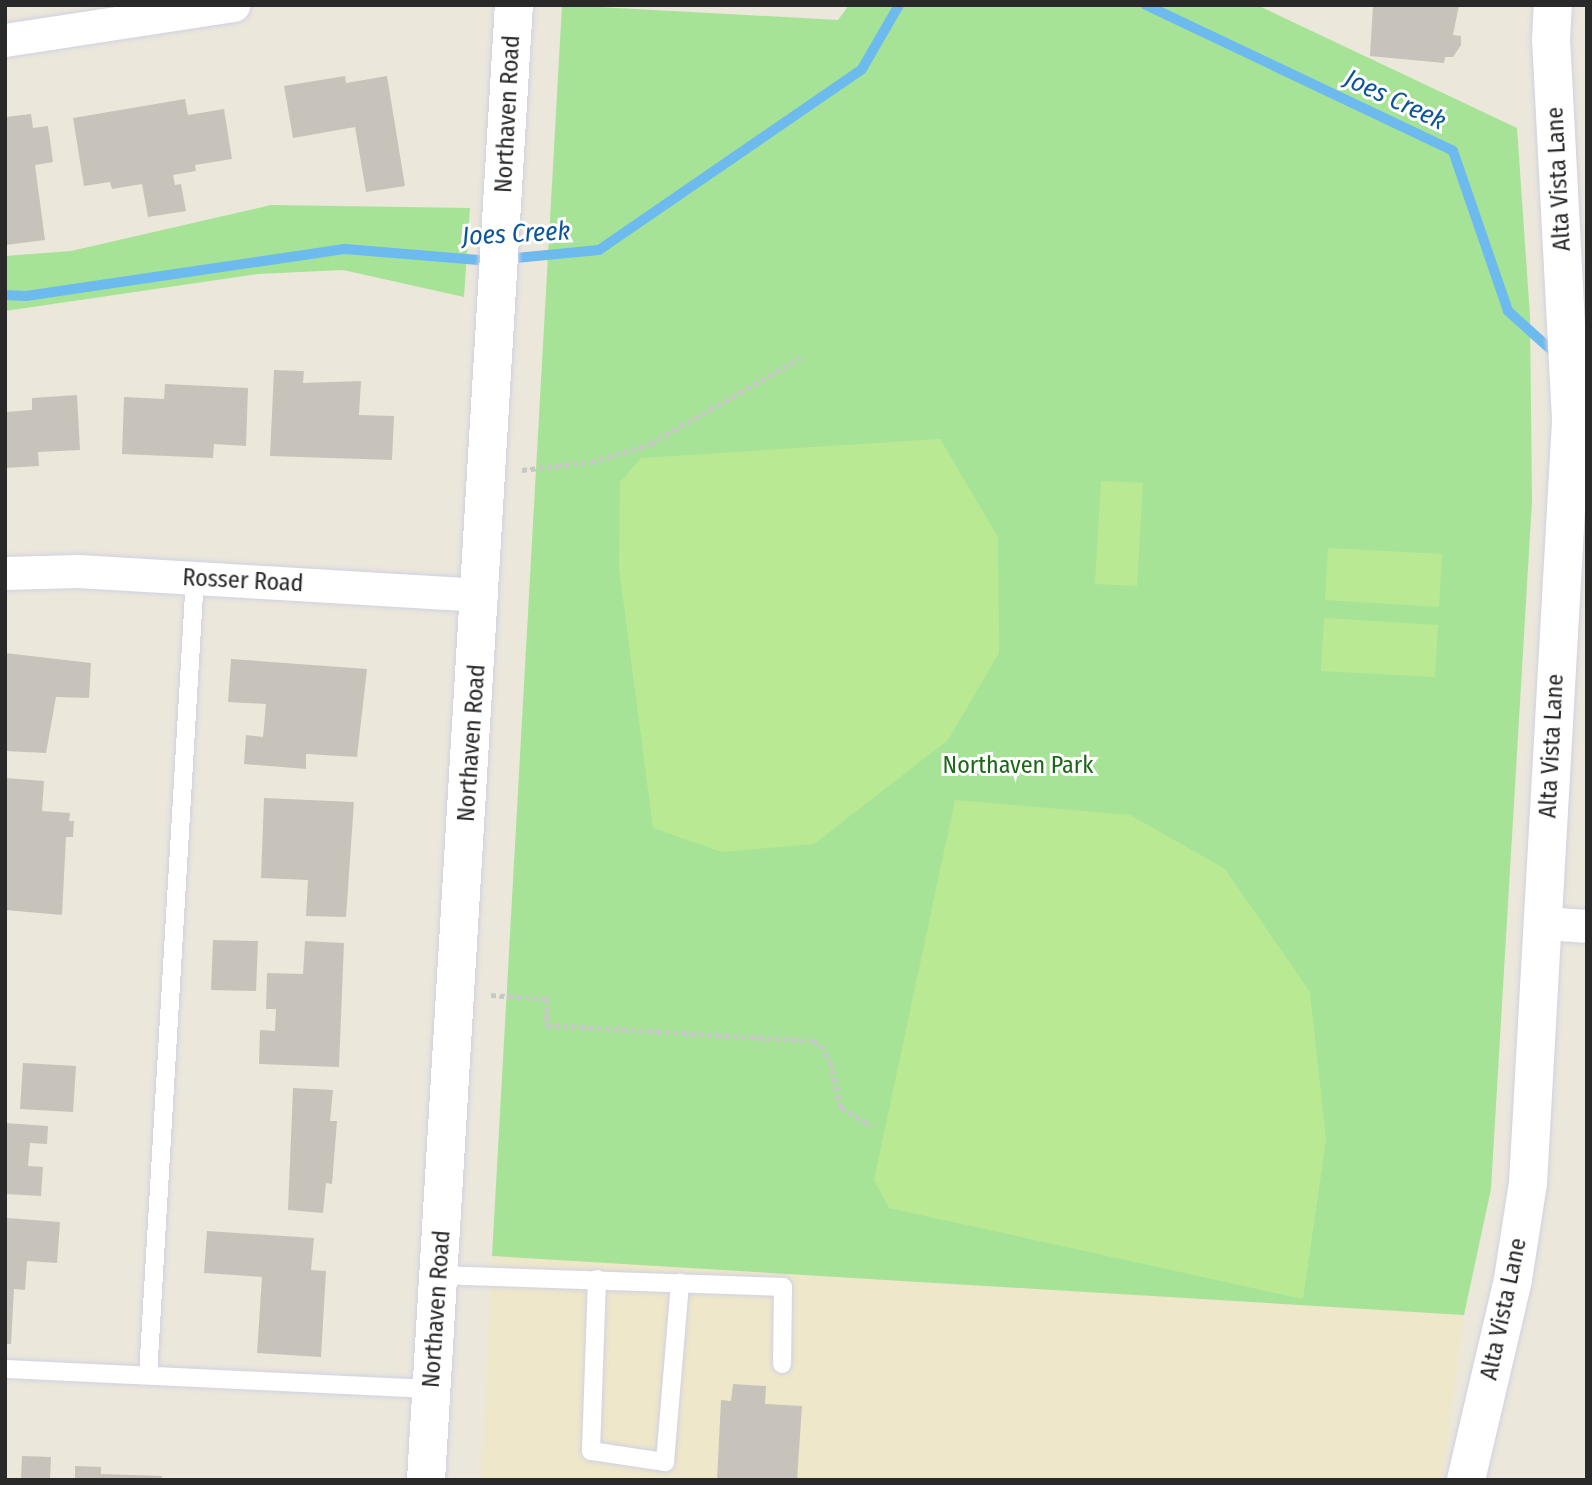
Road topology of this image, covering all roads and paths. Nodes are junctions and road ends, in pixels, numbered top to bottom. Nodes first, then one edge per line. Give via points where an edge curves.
1 (514, 5) edge
2 (1553, 5) edge
3 (224, 6) edge
4 (5, 40) edge
5 (1572, 282) edge
6 (800, 358) dead end
7 (522, 470) dead end
8 (5, 573) edge
9 (195, 578) junction
10 (481, 595) junction
11 (1542, 923) junction
12 (1587, 926) edge
13 (491, 995) dead end
14 (872, 1126) dead end
15 (439, 1275) junction
16 (597, 1279) junction
17 (680, 1283) junction
18 (782, 1364) dead end
19 (5, 1369) edge
20 (148, 1376) junction
21 (432, 1389) junction
22 (426, 1480) edge
23 (1466, 1480) edge

1 - 10 street, Northaven Road
2 - 5 street, Alta Vista Lane via 1551,40
3 - 4 street
5 - 11 street, Alta Vista Lane via 1570,420
6 - 7 path via 649,444 591,462
8 - 9 street, Rosser Road via 78,571
9 - 10 street, Rosser Road
9 - 20 lane
10 - 15 street, Northaven Road
11 - 12 street
11 - 23 street, Alta Vista Lane via 1528,1183 1513,1279
13 - 14 path via 548,999 546,1025 813,1041 830,1061 841,1108
15 - 16 lane
15 - 21 street, Northaven Road
16 - 17 lane
16 - 17 lane via 591,1451 665,1462
17 - 18 lane via 783,1287
19 - 20 lane
20 - 21 lane
21 - 22 street, Northaven Road

